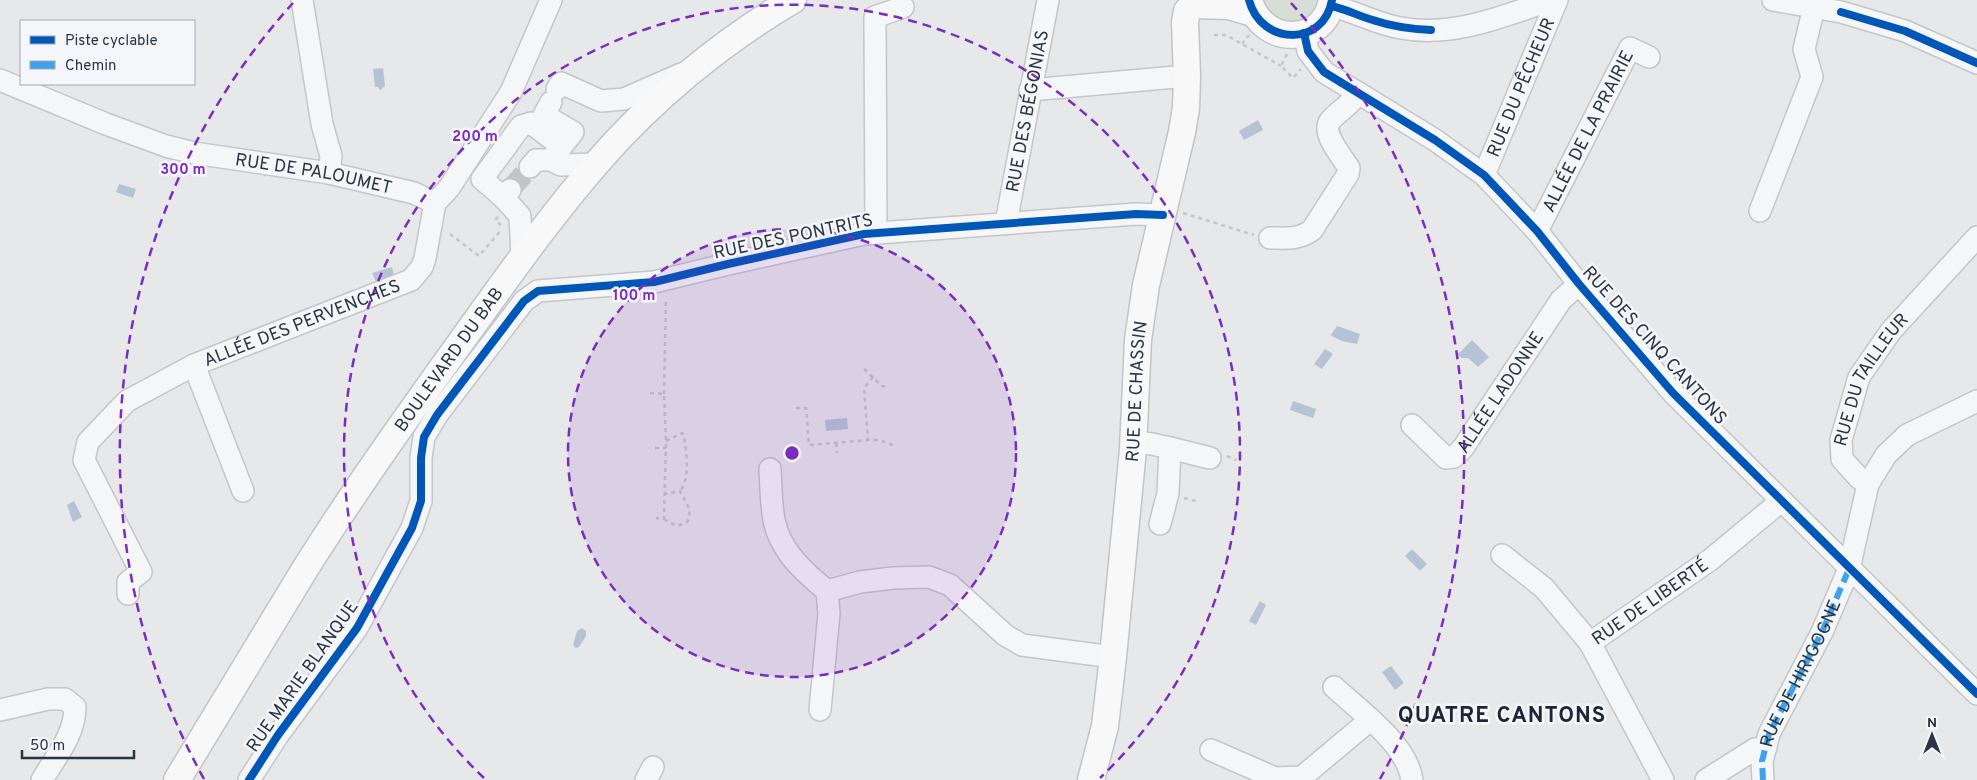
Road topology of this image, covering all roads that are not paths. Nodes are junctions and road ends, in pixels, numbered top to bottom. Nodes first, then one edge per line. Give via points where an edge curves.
1 (302, 0) edge
2 (551, 0) edge
3 (793, 0) edge
4 (1048, 0) edge
5 (1551, 0) edge
6 (1557, 0) edge
7 (1773, 0) edge
8 (1193, 2) edge
9 (1331, 3) edge
10 (1841, 6) edge
11 (1814, 7) junction
12 (903, 8) dead end
13 (1250, 17) edge
14 (1304, 33) junction
15 (1649, 57) dead end
16 (1977, 63) edge
17 (698, 67) junction
18 (1187, 76) junction
19 (0, 80) edge
20 (1030, 90) junction
21 (1358, 93) junction
22 (556, 153) junction
23 (596, 164) junction
24 (530, 167) tunnel mouth
25 (329, 173) junction
26 (1484, 175) junction
27 (435, 204) junction
28 (1760, 211) dead end
29 (1164, 212) junction
30 (1006, 223) junction
31 (1537, 231) junction
32 (876, 233) junction
33 (1977, 236) edge
34 (1270, 238) road end
35 (522, 257) junction
36 (1579, 284) junction
37 (524, 301) joint
38 (194, 365) junction
39 (1977, 401) edge
40 (1412, 425) dead end
41 (1133, 442) junction
42 (1170, 448) junction
43 (1210, 458) dead end
44 (770, 469) dead end
45 (1868, 484) junction
46 (243, 490) dead end
47 (1780, 500) junction
48 (1160, 524) dead end
49 (1502, 555) dead end
50 (1849, 569) junction
51 (828, 591) junction
52 (128, 594) dead end
53 (1590, 643) junction
54 (1114, 657) junction
55 (1334, 687) dead end
56 (1977, 694) edge
57 (0, 710) edge
58 (820, 710) dead end
59 (1370, 720) junction
60 (1766, 748) junction
61 (1210, 750) dead end
62 (42, 780) edge
63 (177, 780) edge
64 (249, 780) edge
65 (1091, 780) edge
66 (1412, 780) edge
67 (1663, 780) edge
68 (1706, 780) edge
69 (1763, 780) edge

1 - 25 street via 322,124 331,156
2 - 27 street via 511,92 449,188
3 - 17 main road, BOULEVARD DU BAB
4 - 20 street, RUE DES BÉGONIAS
5 - 9 street via 1490,21 1431,30 1402,29
6 - 26 street, RUE DU PÊCHEUR
7 - 11 street
8 - 13 main road, RUE DE CHASSIN via 1229,6
8 - 18 main road, RUE DE CHASSIN via 1185,22
9 - 14 main road via 1325,18
10 - 11 street
10 - 16 street
11 - 28 street via 1804,48 1812,77
12 - 32 street via 875,18
13 - 14 main road via 1281,34
14 - 21 street, RUE DES CINQ CANTONS via 1308,51 1324,72
15 - 31 street, ALLÉE DE LA PRAIRIE via 1630,48
17 - 22 street via 624,98 601,100 561,83 544,115 572,132
17 - 23 main road, BOULEVARD DU BAB via 640,118
18 - 20 street
18 - 29 main road, RUE DE CHASSIN via 1182,132
19 - 25 street, RUE DE PALOUMET via 166,146 203,155
20 - 30 street, RUE DES BÉGONIAS
21 - 26 street, RUE DES CINQ CANTONS via 1435,140
21 - 34 street via 1328,125 1332,141 1349,168 1348,174 1312,230 1292,239
22 - 23 street via 562,165
22 - 24 street via 536,160
22 - 35 street via 530,123 521,126 482,179 508,197 520,216
23 - 35 main road, BOULEVARD DU BAB
25 - 27 street, RUE DE PALOUMET via 414,192
26 - 31 street, RUE DES CINQ CANTONS
27 - 38 street, ALLÉE DES PERVENCHES via 425,258 411,280
29 - 30 street, RUE DES PONTRITS
29 - 41 main road, RUE DE CHASSIN via 1146,285 1138,340
30 - 32 street, RUE DES PONTRITS
31 - 36 street, RUE DES CINQ CANTONS
32 - 37 street, RUE DES PONTRITS via 654,282 538,291
33 - 45 street, RUE DU TAILLEUR via 1891,331 1859,377 1841,440 1842,460
35 - 63 main road, BOULEVARD DU BAB via 405,419 306,567
36 - 40 street, ALLÉE LADONNE via 1561,300 1454,457 1446,458
36 - 47 street, RUE DES CINQ CANTONS via 1673,393
37 - 64 street, RUE MARIE BLANQUE via 436,415 424,436 422,501 412,528 357,628
38 - 46 street, ALLÉE DES PERVENCHES
38 - 52 street, ALLÉE DES PERVENCHES via 127,402 88,442 84,460 141,572 128,582
39 - 45 street via 1907,435 1886,456
41 - 42 street
41 - 54 main road, RUE DE CHASSIN
42 - 43 street
42 - 48 street via 1168,492
44 - 51 street via 774,521 787,552 805,573
45 - 50 street
47 - 50 street, RUE DES CINQ CANTONS
47 - 53 street, RUE DE LIBERTÉ via 1710,560
49 - 53 street via 1544,588
50 - 56 street, RUE DES CINQ CANTONS
50 - 60 street, RUE DE HIRIGOGNE via 1822,632 1769,734
51 - 54 street via 860,582 930,577 950,584 1005,635 1022,645
51 - 58 street
53 - 67 street, RUE DE LIBERTÉ
54 - 65 main road, RUE DE CHASSIN via 1105,726
55 - 59 street
57 - 62 street via 48,699 65,699 74,707 70,733
59 - 61 street via 1302,777 1275,778
59 - 66 street via 1397,746 1410,769
60 - 68 street via 1755,750
60 - 69 street, RUE DE HIRIGOGNE via 1762,761

